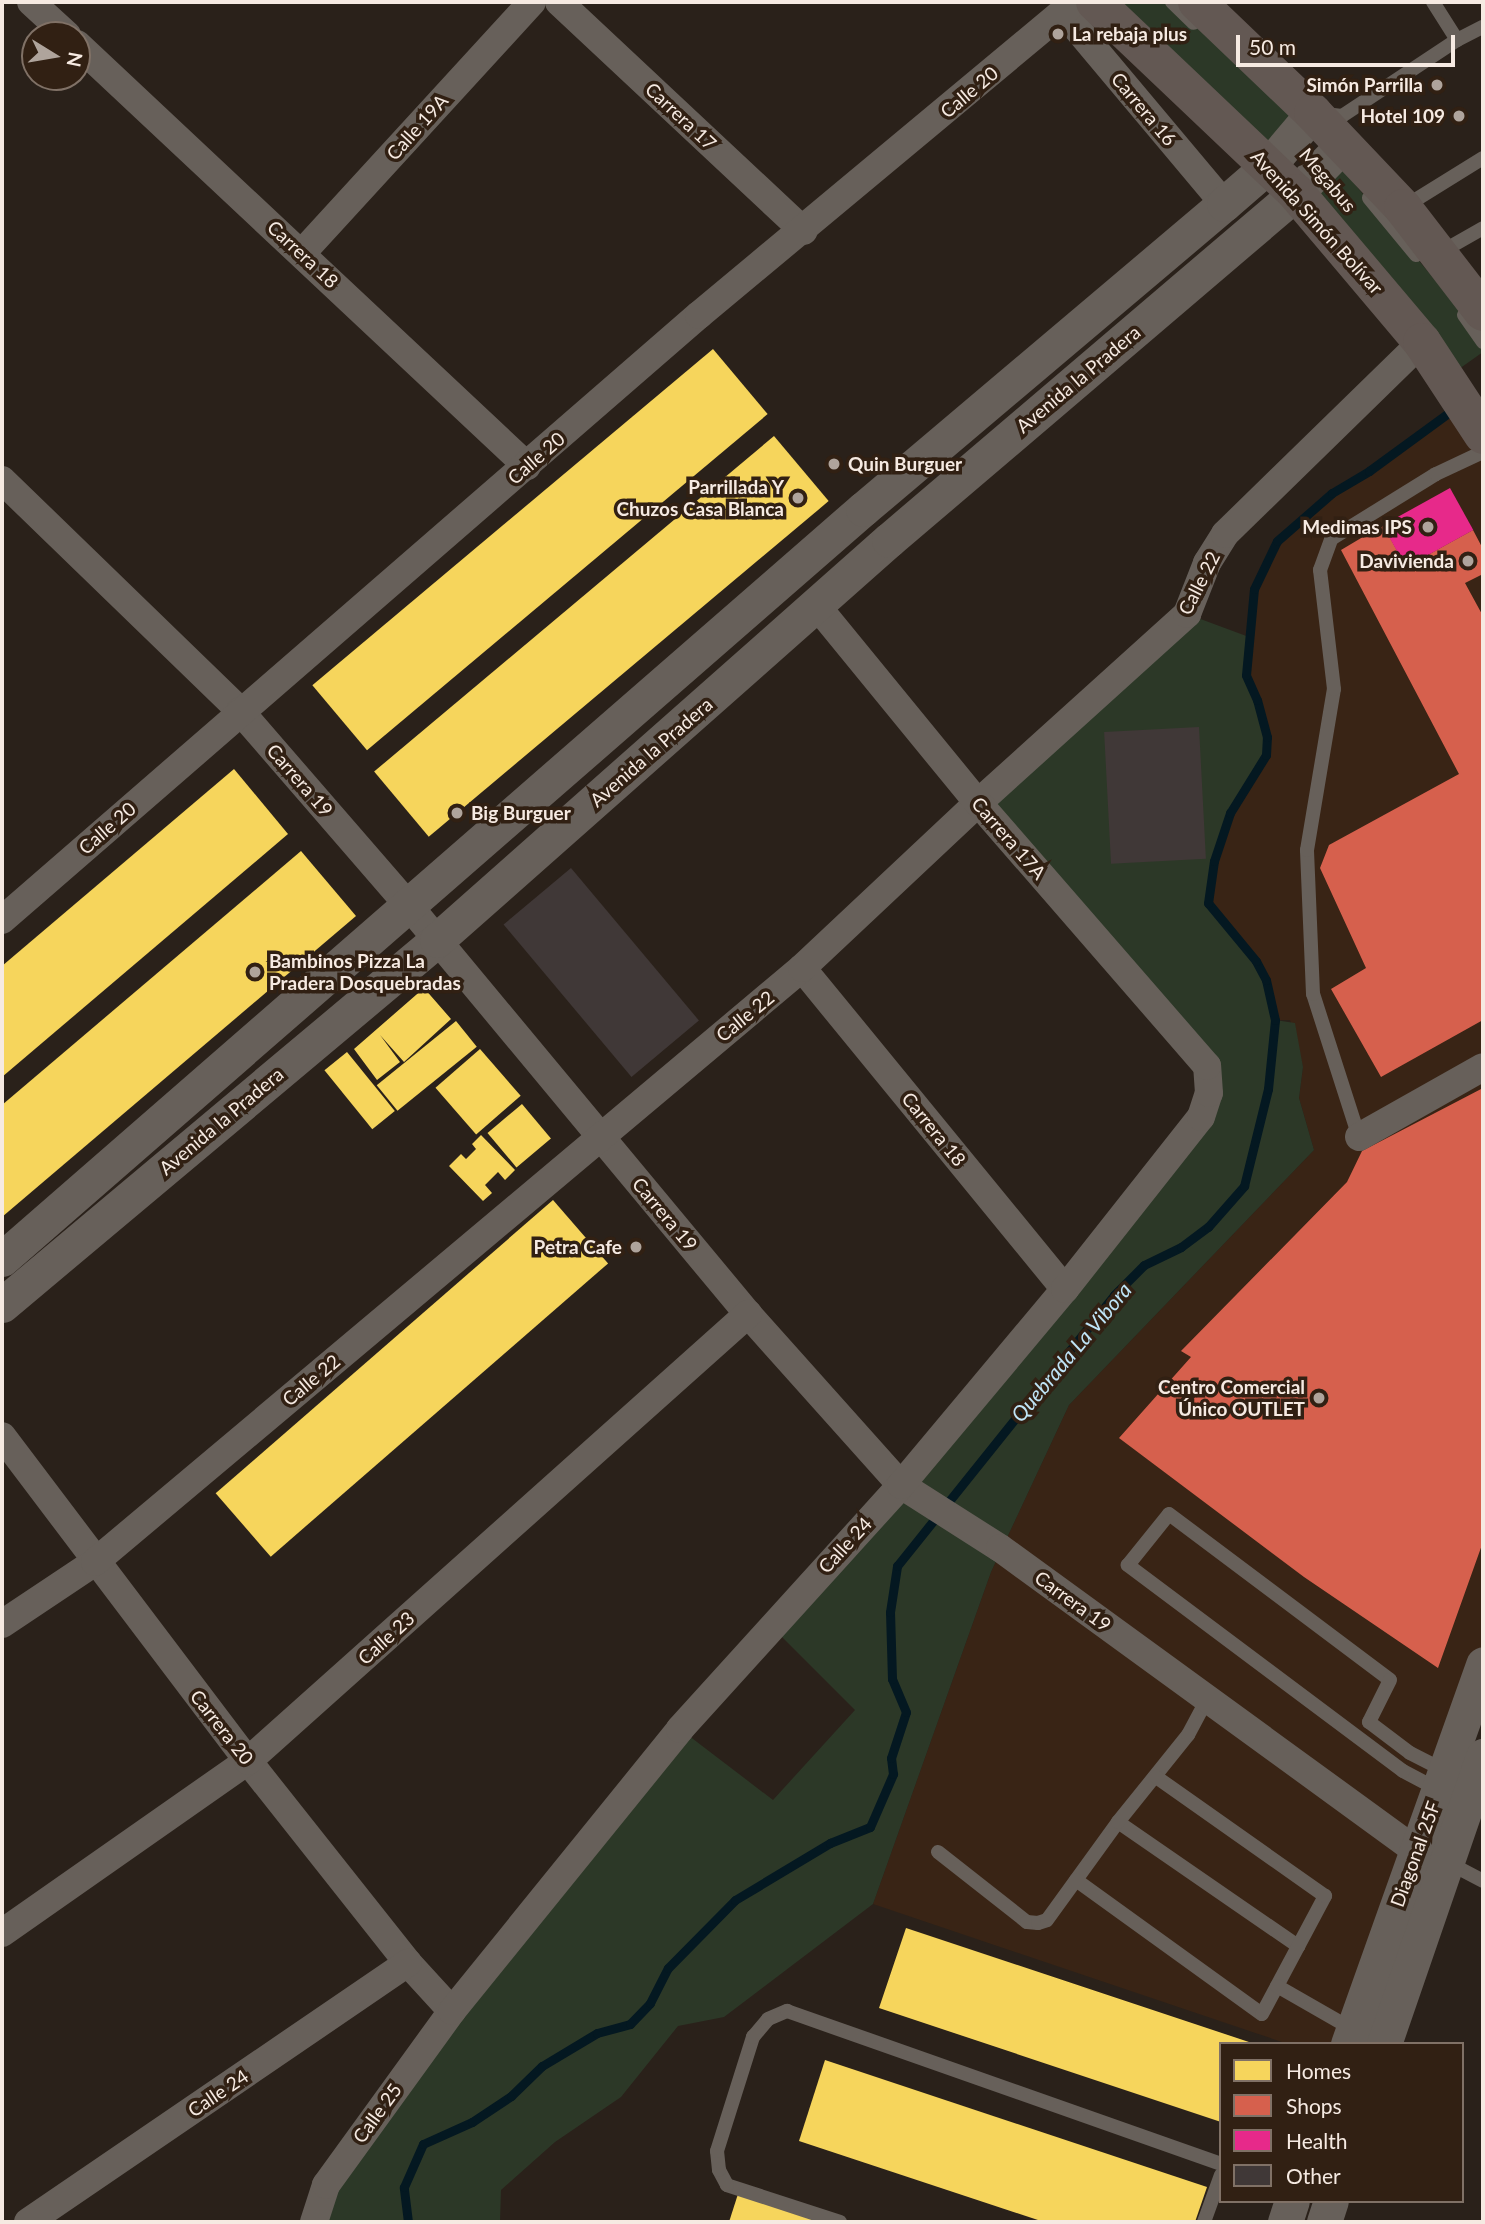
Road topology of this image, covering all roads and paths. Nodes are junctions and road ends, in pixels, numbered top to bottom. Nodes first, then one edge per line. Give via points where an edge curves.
1 (31, 2) edge
2 (532, 2) edge
3 (559, 2) edge
4 (1172, 2) edge
5 (1433, 2) edge
6 (1078, 6) edge
7 (1199, 16) edge
8 (52, 21) edge
9 (1483, 27) edge
10 (1457, 40) junction
11 (91, 57) edge
12 (1322, 136) junction
13 (1483, 158) edge
14 (1287, 168) junction
15 (1356, 183) dead end
16 (1224, 204) junction
17 (1403, 208) junction
18 (1483, 228) edge
19 (804, 231) junction
20 (302, 253) junction
21 (1431, 258) junction
22 (1470, 309) edge
23 (1483, 342) edge
24 (1438, 357) junction
25 (1482, 438) edge
26 (527, 466) junction
27 (6, 492) edge
28 (817, 606) junction
29 (240, 712) junction
30 (978, 803) junction
31 (409, 906) junction
32 (2, 920) edge
33 (437, 940) junction
34 (802, 968) junction
35 (1207, 1066) joint
36 (1483, 1068) edge
37 (600, 1135) junction
38 (1359, 1137) joint
39 (2, 1259) edge
40 (1066, 1289) junction
41 (2, 1305) edge
42 (748, 1314) junction
43 (2, 1436) edge
44 (901, 1485) junction
45 (95, 1563) junction
46 (2, 1624) edge
47 (1483, 1664) edge
48 (1207, 1700) junction
49 (1483, 1756) edge
50 (248, 1761) junction
51 (1156, 1777) junction
52 (1442, 1780) junction
53 (1118, 1822) junction
54 (1415, 1850) junction
55 (938, 1852) dead end
56 (1447, 1862) junction
57 (1076, 1880) junction
58 (1480, 1880) edge
59 (2, 1933) edge
60 (1298, 1946) junction
61 (408, 1963) junction
62 (1277, 1986) junction
63 (452, 2011) junction
64 (1350, 2036) edge
65 (1385, 2042) edge
66 (1219, 2163) edge
67 (1219, 2181) edge
68 (1292, 2203) edge
69 (1330, 2203) edge
70 (29, 2222) edge
71 (314, 2222) edge
72 (840, 2222) edge
73 (1204, 2222) edge
74 (1285, 2222) edge
75 (1324, 2222) edge

1 - 8 street
2 - 20 street, Calle 19A
3 - 19 street, Carrera 17
4 - 7 lane
5 - 10 lane
6 - 14 main road, Avenida Simón Bolívar
6 - 16 street, Carrera 16
6 - 19 street, Calle 20
7 - 12 main road
9 - 10 lane
10 - 12 lane
11 - 20 street, Carrera 18
12 - 14 street
12 - 17 main road
13 - 17 lane
14 - 16 street, Avenida la Pradera
14 - 24 main road, Avenida Simón Bolívar
14 - 28 street, Avenida la Pradera
15 - 21 lane, Megabus
16 - 31 street, Avenida la Pradera via 863,509
17 - 21 main road
18 - 21 lane
19 - 26 street, Calle 20 via 699,315
20 - 26 street, Carrera 18
21 - 22 main road
22 - 23 lane
24 - 25 main road, Avenida Simón Bolívar
24 - 30 street, Calle 22 via 1225,534 1187,614
25 - 38 lane via 1436,474 1331,539 1320,569 1334,689 1307,850 1313,994
26 - 29 street, Calle 20
27 - 29 street, Carrera 19
28 - 30 street, Carrera 17A
28 - 33 street, Avenida la Pradera
29 - 31 street, Carrera 19
29 - 32 street, Calle 20
30 - 34 street, Calle 22
30 - 35 street, Carrera 17A
31 - 33 street, Carrera 19
31 - 39 street, Avenida la Pradera
33 - 37 street, Carrera 19
33 - 41 street, Avenida la Pradera
34 - 37 street, Calle 22
34 - 40 street, Carrera 18
35 - 40 street, Calle 24 via 1209,1093 1201,1117
36 - 38 street
37 - 42 street, Carrera 19
37 - 45 street, Calle 22
40 - 44 street, Calle 24
42 - 44 street, Carrera 19
42 - 50 street, Calle 23
43 - 45 street, Carrera 20
44 - 48 street, Carrera 19 via 977,1533
44 - 63 street, Calle 24 via 680,1729
45 - 46 street, Calle 22
45 - 50 street, Carrera 20
47 - 52 street, Diagonal 25F
48 - 51 lane
48 - 54 street, Carrera 19
49 - 56 street, Diagonal 25F
50 - 59 street, Calle 23
50 - 61 street, Carrera 20
51 - 53 lane
51 - 60 lane via 1325,1896
52 - 52 lane via 1368,1722 1390,1680 1169,1514 1128,1565 1403,1771
52 - 54 street, Diagonal 25F
53 - 57 lane
53 - 60 lane
54 - 56 street via 1426,1841 1436,1841 1444,1848
54 - 64 street, Diagonal 25F
55 - 57 lane via 1027,1922 1047,1920
56 - 58 lane
56 - 65 street, Diagonal 25F
57 - 62 lane via 1262,2014
60 - 62 lane
61 - 63 street, Carrera 20
61 - 70 street, Calle 24
62 - 64 lane
63 - 71 street, Calle 25 via 326,2185
66 - 72 lane via 787,2011 768,2019 753,2037 717,2151 719,2170 727,2185
67 - 73 lane
68 - 74 street
69 - 75 street

